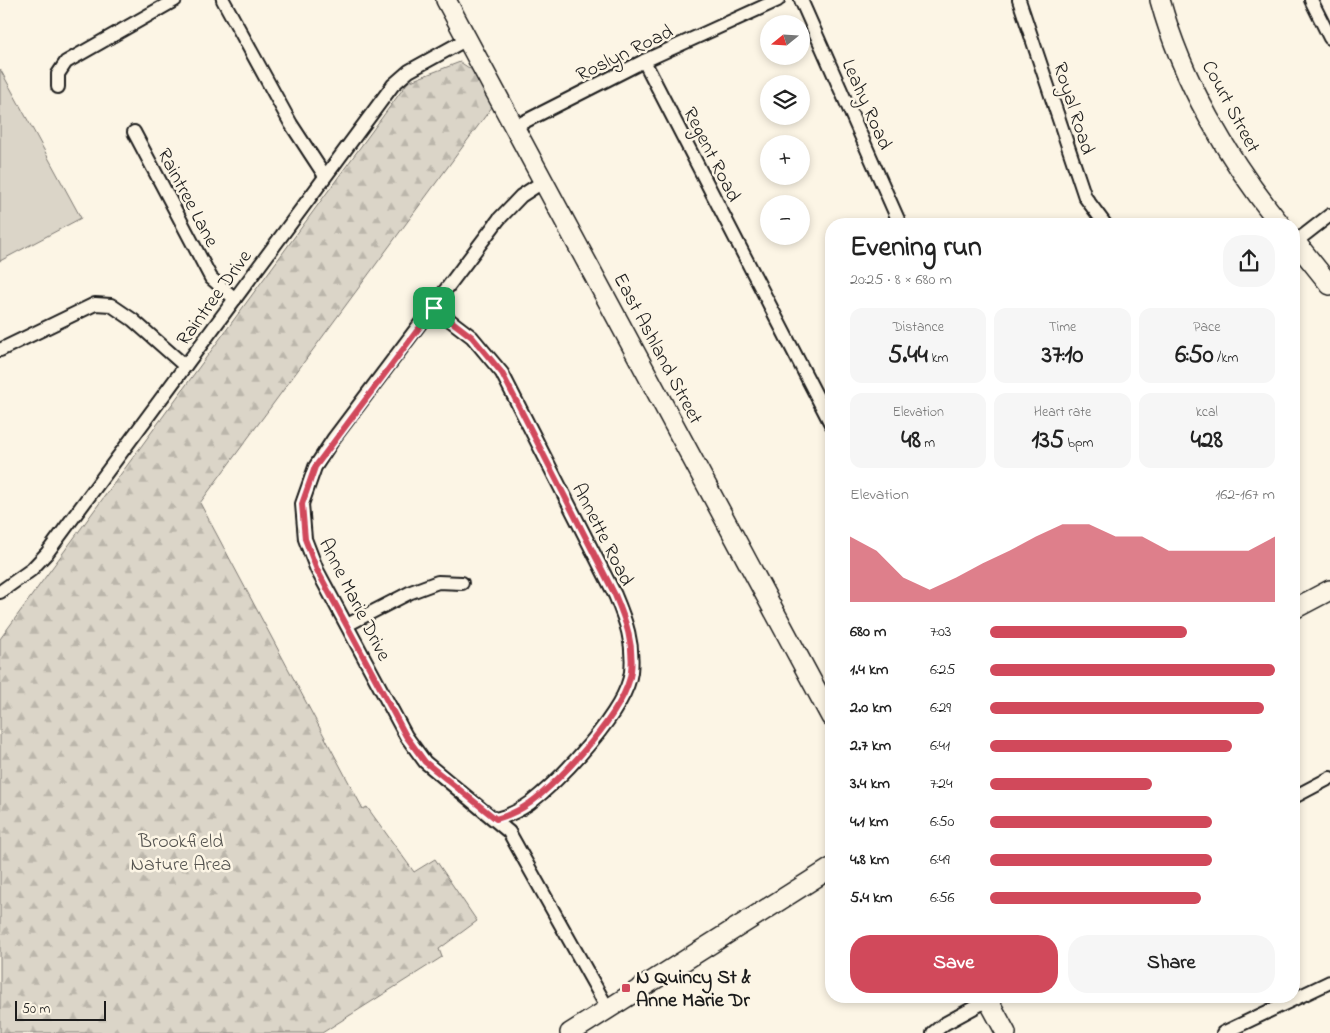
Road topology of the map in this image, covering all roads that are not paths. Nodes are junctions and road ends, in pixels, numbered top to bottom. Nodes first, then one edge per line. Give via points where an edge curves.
1 (174, 0) edge
2 (223, 0) edge
3 (446, 0) edge
4 (778, 0) edge
5 (801, 0) edge
6 (1019, 0) edge
7 (1160, 0) edge
8 (1310, 0) edge
9 (1330, 38) edge
10 (467, 39) junction
11 (644, 62) junction
12 (58, 87) dead end
13 (514, 126) junction
14 (134, 132) dead end
15 (326, 176) junction
16 (544, 181) junction
17 (1330, 215) edge
18 (897, 218) edge
19 (1101, 218) edge
20 (1276, 218) edge
21 (1300, 238) edge
22 (1300, 249) edge
23 (1330, 285) edge
24 (235, 299) junction
25 (434, 308) junction
26 (0, 350) edge
27 (185, 366) junction
28 (825, 412) edge
29 (462, 583) dead end
30 (1, 590) edge
31 (1330, 590) edge
32 (1300, 606) edge
33 (346, 624) junction
34 (825, 706) edge
35 (1330, 778) edge
36 (1300, 794) edge
37 (496, 819) junction
38 (825, 872) edge
39 (1330, 982) edge
40 (1300, 996) edge
41 (979, 1003) edge
42 (990, 1003) edge
43 (1286, 1003) edge
44 (608, 1009) junction
45 (579, 1031) edge
46 (933, 1033) edge
47 (1006, 1033) edge
48 (1223, 1033) edge

1 - 12 street via 66,62 58,74
2 - 15 street via 291,124
3 - 10 main road, East Ashland Street
4 - 11 street, Roslyn Road
5 - 18 street, Leahy Road
6 - 19 street, Royal Road via 1085,197
7 - 20 main road, Court Street via 1165,20 1196,93 1232,156
8 - 9 street
10 - 13 main road, East Ashland Street
10 - 15 street, Raintree Drive via 409,71 393,85
11 - 13 street, Roslyn Road
11 - 28 street, Regent Road
13 - 16 main road, East Ashland Street
14 - 24 street, Raintree Lane via 211,278
15 - 24 street, Raintree Drive
16 - 25 street, Anne Marie Drive via 521,196 500,219
16 - 34 main road, East Ashland Street
17 - 21 street
22 - 23 main road
24 - 27 street, Raintree Drive
25 - 33 street, Anne Marie Drive via 315,467 302,504 305,539 317,570
25 - 37 street, Annette Road via 472,337 502,373 615,595 628,624 632,646 631,674 617,707 595,736 563,773 529,803
26 - 27 street via 94,304 111,305
27 - 30 street, Raintree Drive via 47,553 31,570
29 - 33 street via 438,582
31 - 32 main road
33 - 37 street, Anne Marie Drive via 406,736 425,762
35 - 36 street
37 - 44 street, Anne Marie Drive via 519,846
38 - 44 main road
39 - 40 street
41 - 46 street
42 - 47 main road
43 - 48 street
44 - 45 main road

